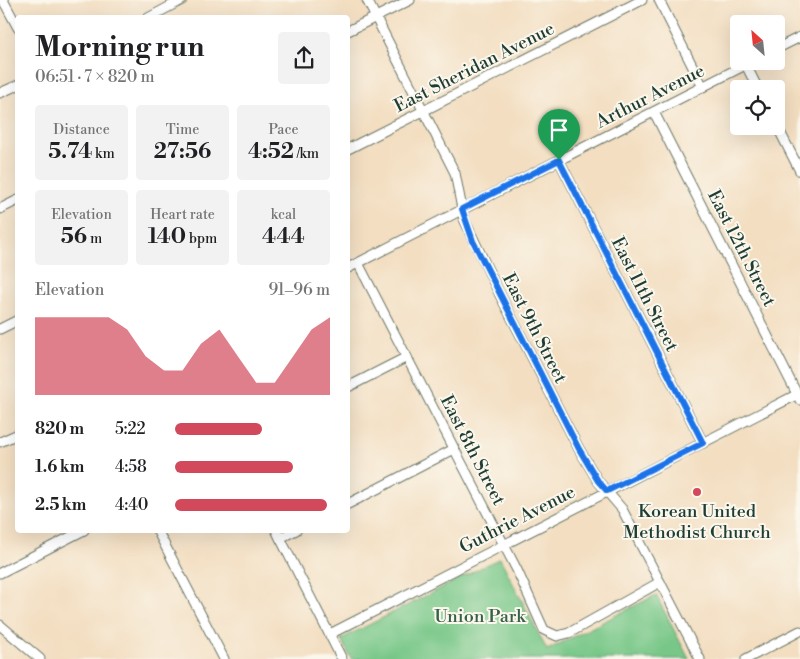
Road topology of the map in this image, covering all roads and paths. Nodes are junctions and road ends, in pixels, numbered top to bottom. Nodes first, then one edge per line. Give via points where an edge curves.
1 (3, 0) edge
2 (182, 0) edge
3 (367, 0) edge
4 (410, 0) edge
5 (642, 0) edge
6 (659, 0) edge
7 (154, 15) edge
8 (376, 17) junction
9 (15, 22) edge
10 (350, 31) edge
11 (800, 37) edge
12 (785, 44) edge
13 (736, 70) edge
14 (15, 86) edge
15 (703, 87) junction
16 (0, 93) edge
17 (423, 110) junction
18 (654, 112) junction
19 (782, 135) edge
20 (350, 148) edge
21 (559, 160) junction
22 (800, 171) edge
23 (15, 202) edge
24 (462, 209) junction
25 (0, 210) edge
26 (358, 263) junction
27 (350, 267) edge
28 (15, 322) edge
29 (0, 329) edge
30 (407, 357) junction
31 (350, 386) edge
32 (799, 396) edge
33 (15, 435) edge
34 (0, 442) edge
35 (703, 443) junction
36 (454, 449) junction
37 (607, 491) junction
38 (350, 503) edge
39 (78, 533) edge
40 (159, 533) edge
41 (278, 534) edge
42 (503, 545) junction
43 (0, 573) edge
44 (660, 582) junction
45 (0, 626) edge
46 (800, 631) edge
47 (330, 634) junction
48 (40, 659) edge
49 (224, 659) edge
50 (342, 659) edge
51 (700, 659) edge
52 (746, 659) edge

1 - 9 street
2 - 7 street
3 - 8 street, East 9th Street
4 - 8 street
5 - 17 street, East Sheridan Avenue
6 - 15 street
8 - 10 street
8 - 17 street, East 9th Street
11 - 12 street
13 - 15 street, Arthur Avenue
14 - 16 street
15 - 18 street, Arthur Avenue
17 - 20 street, East Sheridan Avenue
17 - 24 street, East 9th Street via 455,174
18 - 21 street, Arthur Avenue
18 - 32 street, East 12th Street
19 - 22 street
21 - 24 street, Arthur Avenue
21 - 35 street, East 11th Street
23 - 25 street
24 - 26 street, Arthur Avenue
24 - 37 street, East 9th Street via 473,241 565,422 590,469
26 - 27 street, Arthur Avenue
26 - 30 street, East 8th Street
28 - 29 street
30 - 31 street
30 - 36 street, East 8th Street
32 - 35 street, Guthrie Avenue
33 - 34 street
35 - 37 street, Guthrie Avenue
36 - 38 street
36 - 42 street, East 8th Street
37 - 42 street, Guthrie Avenue
37 - 44 street, East 9th Street via 622,509
39 - 43 street
40 - 49 street
41 - 47 street
42 - 44 street, East 8th Street via 544,630 557,636 569,633
42 - 47 street, Guthrie Avenue
44 - 51 street, East 9th Street
45 - 48 street
46 - 52 street
47 - 50 street

